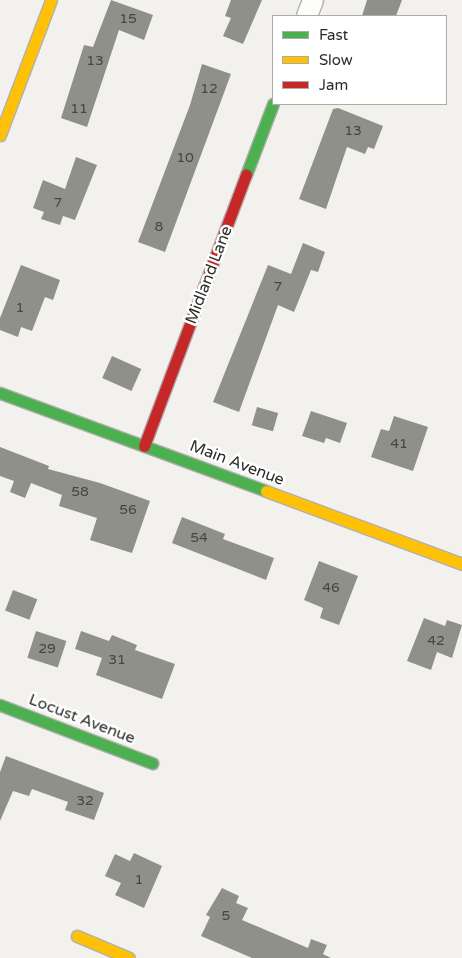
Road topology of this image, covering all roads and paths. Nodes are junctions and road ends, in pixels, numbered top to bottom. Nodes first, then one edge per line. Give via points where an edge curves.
1 (51, 0) edge
2 (313, 0) edge
3 (306, 15) edge
4 (273, 105) edge
5 (0, 135) edge
6 (0, 393) edge
7 (144, 446) junction
8 (462, 564) edge
9 (0, 705) edge
10 (152, 763) dead end
11 (77, 936) dead end
12 (129, 958) edge

1 - 5 street
2 - 3 street
4 - 7 street, Midland Lane
6 - 7 street, Main Avenue
7 - 8 street, Main Avenue
9 - 10 street, Locust Avenue
11 - 12 street

